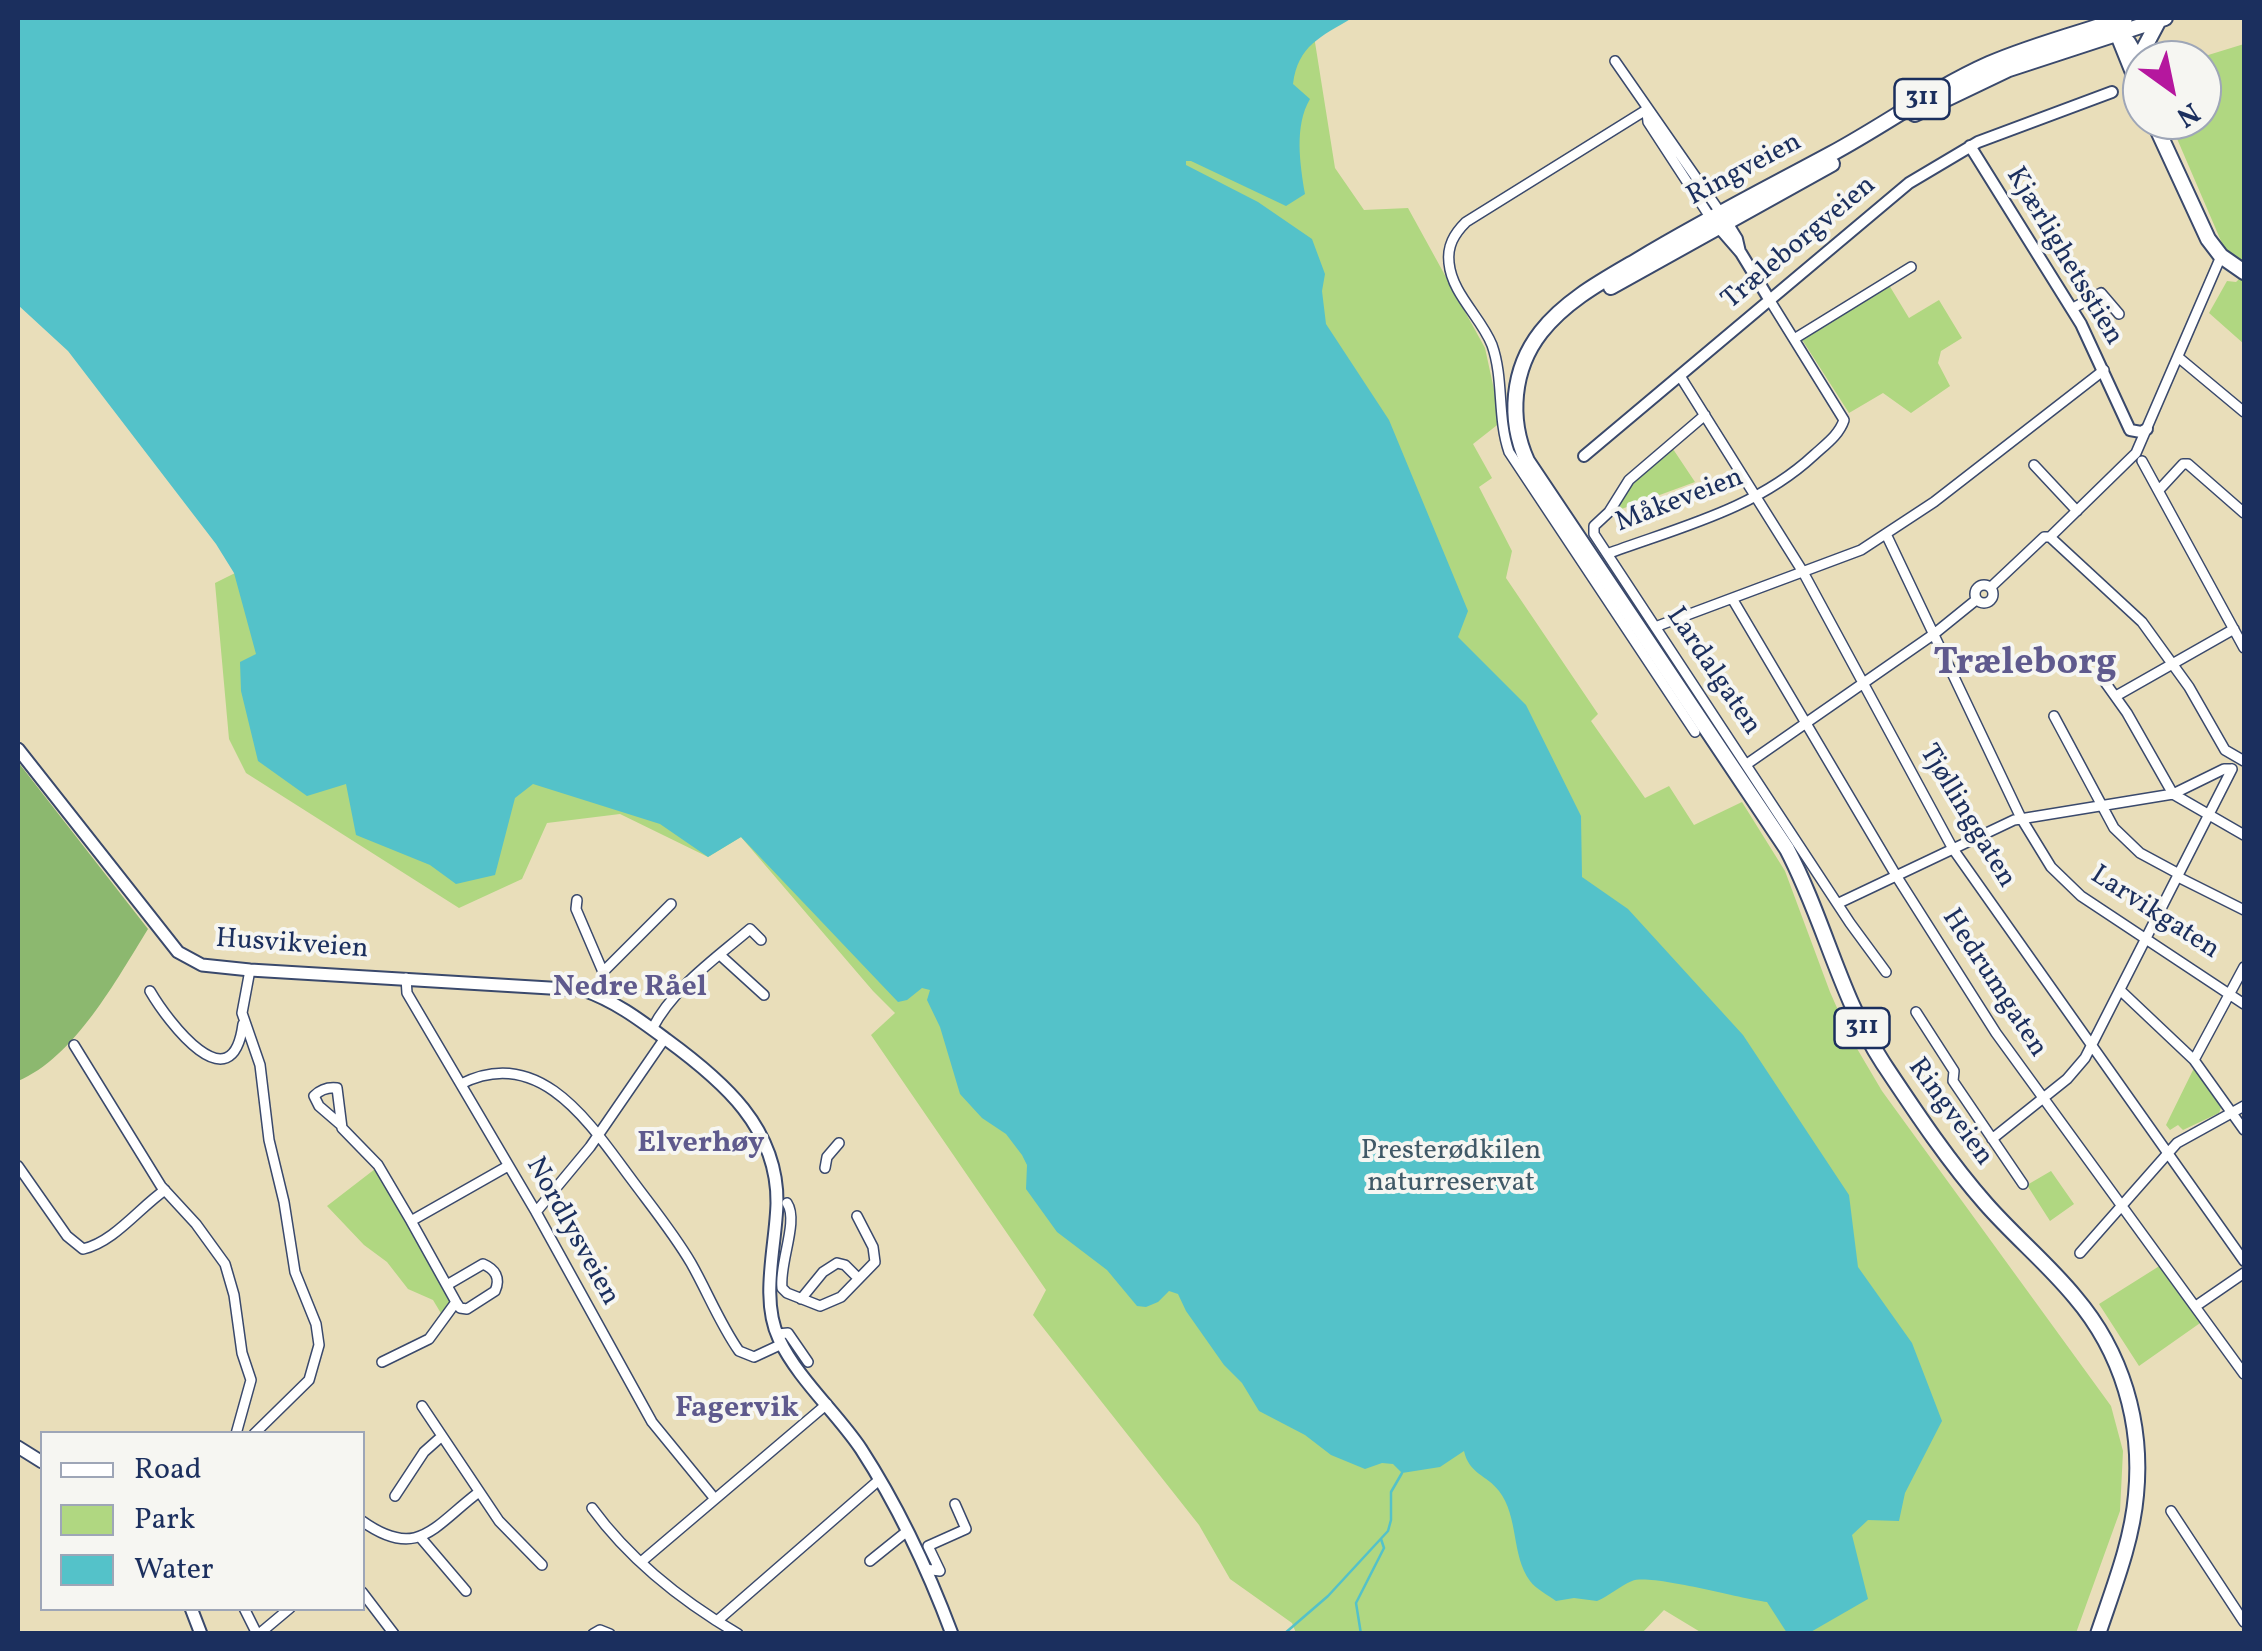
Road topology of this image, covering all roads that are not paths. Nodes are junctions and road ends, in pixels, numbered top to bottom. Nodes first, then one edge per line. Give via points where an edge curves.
1 (2162, 18) edge
2 (2120, 23) edge
3 (2088, 24) edge
4 (1615, 61) dead end
5 (2112, 92) dead end
6 (1646, 110) junction
7 (2163, 140) edge
8 (2169, 140) edge
9 (1970, 146) junction
10 (2179, 170) junction
11 (1719, 220) junction
12 (2221, 250) junction
13 (1910, 267) dead end
14 (2244, 270) edge
15 (1769, 299) junction
16 (2072, 308) junction
17 (2119, 314) dead end
18 (1794, 340) junction
19 (2178, 357) junction
20 (2104, 370) junction
21 (1680, 376) junction
22 (2244, 412) edge
23 (1705, 415) junction
24 (2147, 429) junction
25 (1584, 456) dead end
26 (2142, 461) dead end
27 (2034, 466) dead end
28 (2158, 490) junction
29 (1758, 497) junction
30 (2077, 511) junction
31 (2244, 513) edge
32 (1886, 534) junction
33 (2050, 537) junction
34 (1607, 554) junction
35 (1803, 572) junction
36 (1733, 600) junction
37 (1656, 627) junction
38 (2234, 628) junction
39 (1934, 634) junction
40 (2244, 648) edge
41 (2174, 663) junction
42 (2102, 678) dead end
43 (1863, 684) junction
44 (2116, 696) junction
45 (2054, 716) dead end
46 (1806, 724) junction
47 (1696, 732) dead end
48 (2244, 748) edge
49 (18, 749) edge
50 (2242, 760) edge
51 (1747, 764) junction
52 (2174, 794) junction
53 (2101, 805) junction
54 (2209, 817) junction
55 (2021, 818) junction
56 (2244, 835) edge
57 (1953, 849) junction
58 (2179, 875) junction
59 (1897, 877) junction
60 (577, 900) dead end
61 (1839, 903) junction
62 (671, 904) dead end
63 (2244, 910) edge
64 (2146, 938) junction
65 (761, 940) dead end
66 (720, 955) junction
67 (2244, 967) edge
68 (250, 970) junction
69 (602, 972) junction
70 (1886, 972) dead end
71 (406, 978) junction
72 (2120, 990) junction
73 (150, 991) dead end
74 (2232, 993) junction
75 (764, 994) dead end
76 (604, 997) junction
77 (2244, 1004) edge
78 (1916, 1012) dead end
79 (244, 1022) junction
80 (652, 1029) junction
81 (665, 1038) junction
82 (74, 1044) dead end
83 (2091, 1046) junction
84 (2194, 1060) junction
85 (461, 1084) junction
86 (2042, 1098) junction
87 (2244, 1106) edge
88 (2232, 1112) junction
89 (341, 1125) dead end
90 (2244, 1130) edge
91 (597, 1134) junction
92 (1992, 1139) junction
93 (839, 1143) dead end
94 (2168, 1153) junction
95 (18, 1166) edge
96 (508, 1166) junction
97 (825, 1168) dead end
98 (2023, 1184) dead end
99 (165, 1190) junction
100 (788, 1203) dead end
101 (2120, 1206) junction
102 (536, 1212) junction
103 (857, 1216) dead end
104 (411, 1221) junction
105 (2080, 1253) dead end
106 (2244, 1261) edge
107 (2244, 1274) edge
108 (858, 1278) junction
109 (446, 1286) junction
110 (801, 1299) junction
111 (456, 1302) junction
112 (2196, 1306) junction
113 (779, 1339) junction
114 (382, 1362) dead end
115 (808, 1362) dead end
116 (2244, 1374) edge
117 (827, 1404) junction
118 (422, 1406) dead end
119 (237, 1431) edge
120 (257, 1431) edge
121 (442, 1436) junction
122 (18, 1447) edge
123 (40, 1461) edge
124 (879, 1480) junction
125 (479, 1492) junction
126 (395, 1496) dead end
127 (715, 1499) junction
128 (955, 1504) dead end
129 (592, 1508) dead end
130 (2171, 1511) dead end
131 (365, 1523) edge
132 (906, 1532) junction
133 (420, 1537) junction
134 (641, 1562) junction
135 (870, 1562) dead end
136 (542, 1565) dead end
137 (926, 1569) junction
138 (2114, 1580) junction
139 (466, 1591) dead end
140 (365, 1596) edge
141 (246, 1611) edge
142 (286, 1611) edge
143 (717, 1620) junction
144 (2244, 1622) edge
145 (258, 1634) edge
146 (394, 1634) edge
147 (593, 1634) edge
148 (610, 1634) edge
149 (738, 1634) edge
150 (952, 1634) edge
151 (2088, 1634) edge
152 (2098, 1634) edge

1 - 2 main road
2 - 3 main road, Ringveien / 311
2 - 11 main road, Ringveien / 311 via 1931,104
3 - 11 main road, Ringveien / 311 via 1960,78
4 - 6 street
5 - 9 street, Træleborgveien
6 - 11 street
6 - 47 street via 1466,222 1454,236 1448,262 1492,346 1509,452
7 - 10 main road
8 - 10 main road
9 - 15 street, Træleborgveien via 1892,195
9 - 16 street, Kjærlighetsstien
10 - 12 main road via 2208,239
11 - 15 street, Måkeveien
11 - 138 main road, Ringveien / 311 via 1584,293 1537,337 1520,372 1515,413 1524,453 1788,849 1860,1024 1884,1064 1970,1185 2076,1298 2110,1350 2131,1408 2138,1466 2132,1523
12 - 14 main road
12 - 19 street
13 - 18 street
15 - 18 street, Måkeveien
15 - 21 street, Træleborgveien
16 - 17 street via 2101,292
16 - 20 street, Kjærlighetsstien
18 - 29 street, Måkeveien via 1844,420 1807,462
19 - 22 street
19 - 24 street
20 - 24 street, Kjærlighetsstien via 2130,430
20 - 32 street
21 - 23 street, Tjøllinggaten
21 - 25 street, Træleborgveien
23 - 29 street, Tjøllinggaten
23 - 34 street via 1629,480 1594,526
24 - 30 street via 2131,460
26 - 28 street
27 - 30 street
28 - 31 street via 2188,464
28 - 38 street
29 - 34 street, Måkeveien
29 - 35 street, Tjøllinggaten
30 - 33 street
32 - 35 street
32 - 39 street, Larvikgaten
33 - 39 street via 1991,588 1992,600 1976,600
33 - 41 street via 2124,602
34 - 37 street, Lardalgaten
35 - 36 street
35 - 43 street, Tjøllinggaten
36 - 37 street
36 - 46 street, Hedrumgaten
37 - 51 street, Lardalgaten
38 - 40 street
38 - 41 street
39 - 43 street
39 - 55 street, Larvikgaten
41 - 44 street
41 - 50 street via 2225,750
42 - 44 street
43 - 46 street
43 - 57 street, Tjøllinggaten
44 - 52 street
45 - 53 street
46 - 51 street
46 - 59 street, Hedrumgaten
48 - 50 street
49 - 68 main road, Husvikveien via 178,952 202,965
51 - 61 street, Lardalgaten
52 - 53 street
52 - 54 street
52 - 54 street via 2232,769
53 - 55 street
53 - 58 street via 2124,839
54 - 56 street
54 - 58 street
55 - 57 street
55 - 64 street, Larvikgaten via 2056,873
57 - 59 street
57 - 83 street, Tjøllinggaten
58 - 63 street
58 - 64 street
59 - 61 street
59 - 86 street, Hedrumgaten
60 - 69 street
61 - 70 street, Lardalgaten
62 - 69 street
64 - 72 street
64 - 74 street, Larvikgaten
65 - 66 street via 750,929
66 - 75 street
66 - 80 street via 679,992
67 - 74 street
68 - 71 main road, Husvikveien
68 - 79 street
69 - 76 street
71 - 76 main road, Husvikveien via 568,987
71 - 85 street, Nordlysveien via 407,993
72 - 83 street
72 - 84 street
73 - 79 street via 168,1019 214,1060 236,1049
74 - 77 street, Larvikgaten
74 - 84 street
76 - 80 main road, Husvikveien
78 - 92 street
79 - 120 street via 260,1066 293,1263 319,1345 309,1380
80 - 81 main road, Husvikveien
81 - 91 street
81 - 113 main road, Husvikveien via 720,1080 769,1150 776,1186 770,1305
82 - 99 street
83 - 86 street via 2067,1079
83 - 94 street, Tjøllinggaten
84 - 88 street
85 - 91 street via 491,1074 532,1080 554,1089
85 - 96 street, Nordlysveien
86 - 92 street
86 - 101 street, Hedrumgaten
87 - 88 street
88 - 90 street
88 - 94 street via 2188,1134
89 - 104 street via 378,1165
91 - 102 street
91 - 113 street via 680,1246 738,1352 754,1356
92 - 98 street
93 - 97 street
94 - 101 street
94 - 106 street, Tjøllinggaten
95 - 99 street via 83,1249
96 - 102 street, Nordlysveien
96 - 104 street
99 - 119 street via 227,1270 251,1384
100 - 110 street via 792,1216 781,1283
101 - 105 street
101 - 112 street, Hedrumgaten
102 - 127 street, Nordlysveien via 652,1422
103 - 108 street via 876,1256
104 - 109 street
107 - 112 street
108 - 110 street via 831,1304
108 - 110 street via 838,1263
109 - 111 street
109 - 111 street via 481,1265 495,1271 496,1291 467,1309
111 - 114 street via 429,1339
112 - 116 street, Hedrumgaten
113 - 115 street via 788,1333
113 - 117 main road
117 - 124 main road
117 - 127 street
118 - 121 street
121 - 125 street
121 - 126 street
122 - 123 main road
124 - 132 main road
124 - 143 street
125 - 133 street
125 - 136 street
127 - 134 street
128 - 137 street via 966,1528 928,1546 940,1571
129 - 134 street
130 - 144 street
131 - 133 street via 390,1539
132 - 135 street
132 - 137 main road
133 - 139 street
134 - 143 street
137 - 150 main road
138 - 151 main road, Ringveien / 311
138 - 152 main road, Ringveien / 311
140 - 146 street
141 - 145 street
142 - 145 street
143 - 149 street
147 - 148 street

